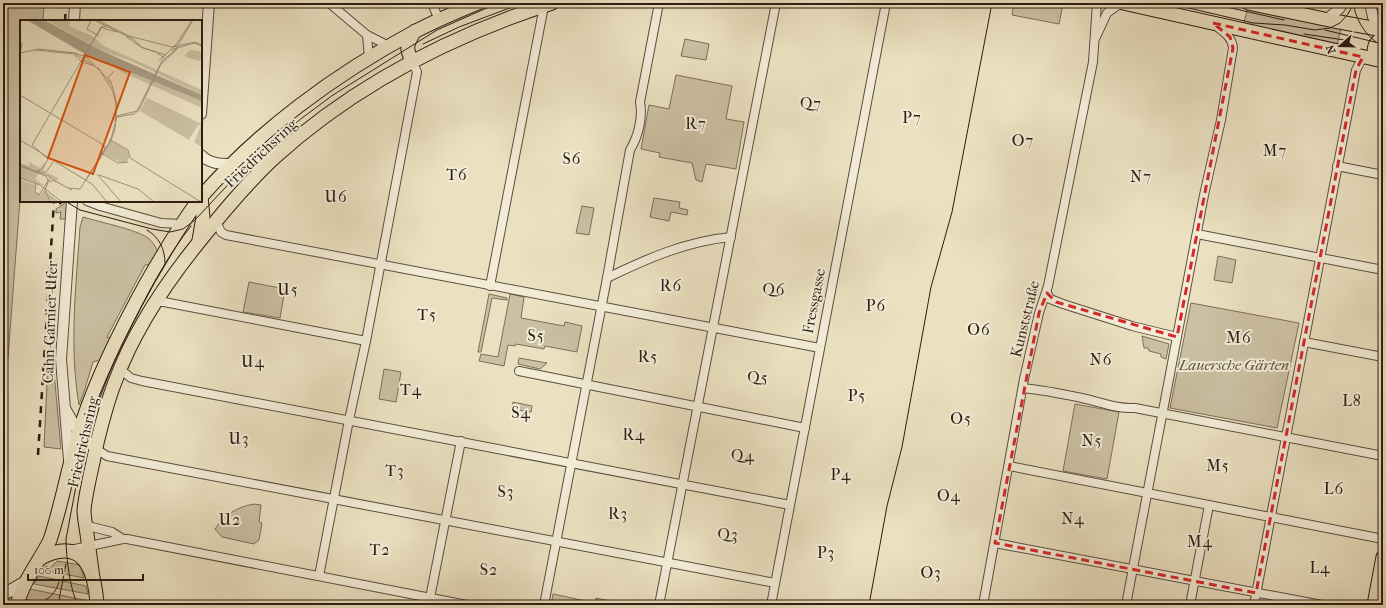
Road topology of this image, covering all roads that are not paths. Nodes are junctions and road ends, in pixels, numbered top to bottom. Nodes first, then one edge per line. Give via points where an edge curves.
1 (75, 3) edge
2 (209, 3) edge
3 (329, 3) edge
4 (432, 3) edge
5 (478, 3) edge
6 (659, 3) edge
7 (776, 3) edge
8 (886, 3) edge
9 (1097, 3) edge
10 (1122, 3) edge
11 (1343, 3) edge
12 (1370, 3) edge
13 (548, 4) edge
14 (1255, 4) edge
15 (74, 20) edge
16 (439, 20) junction
17 (1326, 20) junction
18 (1212, 23) junction
19 (415, 31) junction
20 (1382, 33) edge
21 (367, 34) junction
22 (1094, 39) junction
23 (389, 46) junction
24 (369, 58) junction
25 (1373, 59) edge
26 (412, 61) junction
27 (202, 100) edge
28 (202, 155) edge
29 (232, 164) junction
30 (1337, 166) junction
31 (1383, 174) edge
32 (202, 196) edge
33 (72, 202) edge
34 (89, 202) edge
35 (197, 202) edge
36 (202, 202) edge
37 (216, 221) junction
38 (181, 224) junction
39 (1197, 234) junction
40 (731, 238) junction
41 (198, 243) junction
42 (1320, 258) junction
43 (381, 265) junction
44 (1383, 270) edge
45 (607, 278) junction
46 (490, 286) junction
47 (1047, 293) junction
48 (155, 302) junction
49 (601, 306) junction
50 (713, 327) junction
51 (1177, 337) junction
52 (366, 342) junction
53 (1304, 342) junction
54 (820, 348) junction
55 (1383, 357) edge
56 (120, 369) junction
57 (519, 370) dead end
58 (586, 383) junction
59 (1023, 388) junction
60 (64, 406) junction
61 (698, 406) junction
62 (1162, 414) junction
63 (349, 420) junction
64 (805, 428) junction
65 (79, 433) junction
66 (1286, 437) junction
67 (461, 442) junction
68 (96, 449) junction
69 (1383, 456) edge
70 (571, 463) junction
71 (1008, 466) junction
72 (70, 468) junction
73 (683, 485) junction
74 (1147, 493) junction
75 (334, 500) junction
76 (790, 505) junction
77 (1209, 505) junction
78 (1271, 517) junction
79 (445, 520) junction
80 (85, 523) junction
81 (123, 539) junction
82 (1383, 539) edge
83 (556, 542) junction
84 (995, 543) junction
85 (92, 546) junction
86 (63, 552) junction
87 (1383, 557) edge
88 (41, 558) junction
89 (667, 562) junction
90 (1133, 569) junction
91 (319, 576) junction
92 (93, 578) junction
93 (1195, 581) junction
94 (26, 582) junction
95 (775, 583) junction
96 (1378, 584) junction
97 (3, 593) edge
98 (1256, 593) junction
99 (430, 598) junction
100 (1383, 600) edge
101 (17, 605) edge
102 (97, 605) edge
103 (467, 605) edge
104 (544, 605) edge
105 (659, 605) edge
106 (771, 605) edge
107 (983, 605) edge
108 (1126, 605) edge
109 (1190, 605) edge
110 (1254, 605) edge
111 (1322, 605) edge
112 (1374, 605) edge

1 - 15 street
2 - 27 street
3 - 21 street
4 - 16 street
5 - 16 main road, Friedrichsring
6 - 45 street via 640,102 642,111 636,141 630,150
7 - 40 street
8 - 54 street, Fressgasse
9 - 22 street, Kunststraße
10 - 18 main road
10 - 22 street, Kunststraße via 1108,13
11 - 17 street
12 - 20 street via 1372,17
13 - 26 main road, Friedrichsring via 480,30
13 - 46 street
14 - 17 main road
16 - 19 main road, Friedrichsring
17 - 20 main road
18 - 25 main road
18 - 39 street via 1230,37 1233,48 1216,147 1211,159
19 - 23 main road, Friedrichsring
19 - 26 main road via 407,48
20 - 25 main road via 1374,45
21 - 23 street
21 - 24 street
22 - 47 street, Kunststraße via 1093,62
23 - 24 main road, Friedrichsring
24 - 29 main road, Friedrichsring via 282,120
25 - 30 street via 1356,70
26 - 37 main road, Friedrichsring via 361,92 296,139 244,188
26 - 43 street via 417,72
28 - 29 street via 210,162
29 - 32 main road, Friedrichsring
30 - 31 street
30 - 42 street
33 - 60 street, Cahn-Garnier-Ufer via 61,347
34 - 38 street via 161,223
35 - 38 main road, Friedrichsring
36 - 41 main road via 203,217
37 - 41 main road, Friedrichsring
37 - 43 street via 221,232 226,235
38 - 65 main road, Friedrichsring via 112,350
39 - 42 street
39 - 51 street
40 - 45 street via 692,245 654,256
40 - 50 street
41 - 48 main road, Friedrichsring
42 - 44 street
42 - 53 street
43 - 46 street
43 - 52 street
45 - 49 street
46 - 49 street
47 - 51 street via 1050,299 1056,302
47 - 59 street, Kunststraße via 1039,313
48 - 52 street
48 - 56 main road, Friedrichsring
49 - 50 street
49 - 58 street
50 - 54 street
50 - 61 street
51 - 62 street
52 - 63 street
53 - 55 street
53 - 66 street
54 - 64 street, Fressgasse
56 - 63 street via 130,378 142,381
56 - 68 main road, Friedrichsring
57 - 58 street
58 - 61 street
58 - 70 street
59 - 62 street
59 - 71 street, Kunststraße
60 - 65 street
60 - 72 street, Cahn-Garnier-Ufer
61 - 64 street
61 - 73 street
62 - 66 street
62 - 74 street
63 - 67 street
63 - 75 street
64 - 76 street, Fressgasse
65 - 68 street
65 - 72 main road, Friedrichsring
66 - 69 street
66 - 78 street
67 - 70 street
67 - 79 street
68 - 75 street via 105,456
68 - 80 main road, Friedrichsring via 85,504
70 - 73 street
70 - 83 street
71 - 74 street
71 - 84 street, Kunststraße
72 - 88 main road, Friedrichsring via 54,529
73 - 76 street
73 - 89 street
74 - 77 street
74 - 90 street
75 - 79 street
75 - 91 street
76 - 95 street, Fressgasse
77 - 78 street
77 - 93 street
78 - 82 street
78 - 98 street
79 - 83 street
79 - 99 street
80 - 81 street via 112,532
80 - 85 main road, Friedrichsring
81 - 85 street
81 - 91 street
83 - 89 street
83 - 104 street
84 - 90 street
84 - 107 street, Kunststraße
85 - 86 street
85 - 92 main road, Friedrichsring
86 - 88 main road
86 - 92 main road via 72,552 82,558
87 - 96 main road
88 - 94 main road, Friedrichsring
89 - 95 street
89 - 105 street
90 - 93 street
90 - 108 street
91 - 99 street
92 - 102 main road, Friedrichsring
93 - 98 street
93 - 109 street
94 - 97 main road
94 - 101 main road, Friedrichsring
95 - 106 street, Fressgasse
96 - 100 main road
96 - 112 main road
98 - 110 street
98 - 111 street
99 - 103 street

